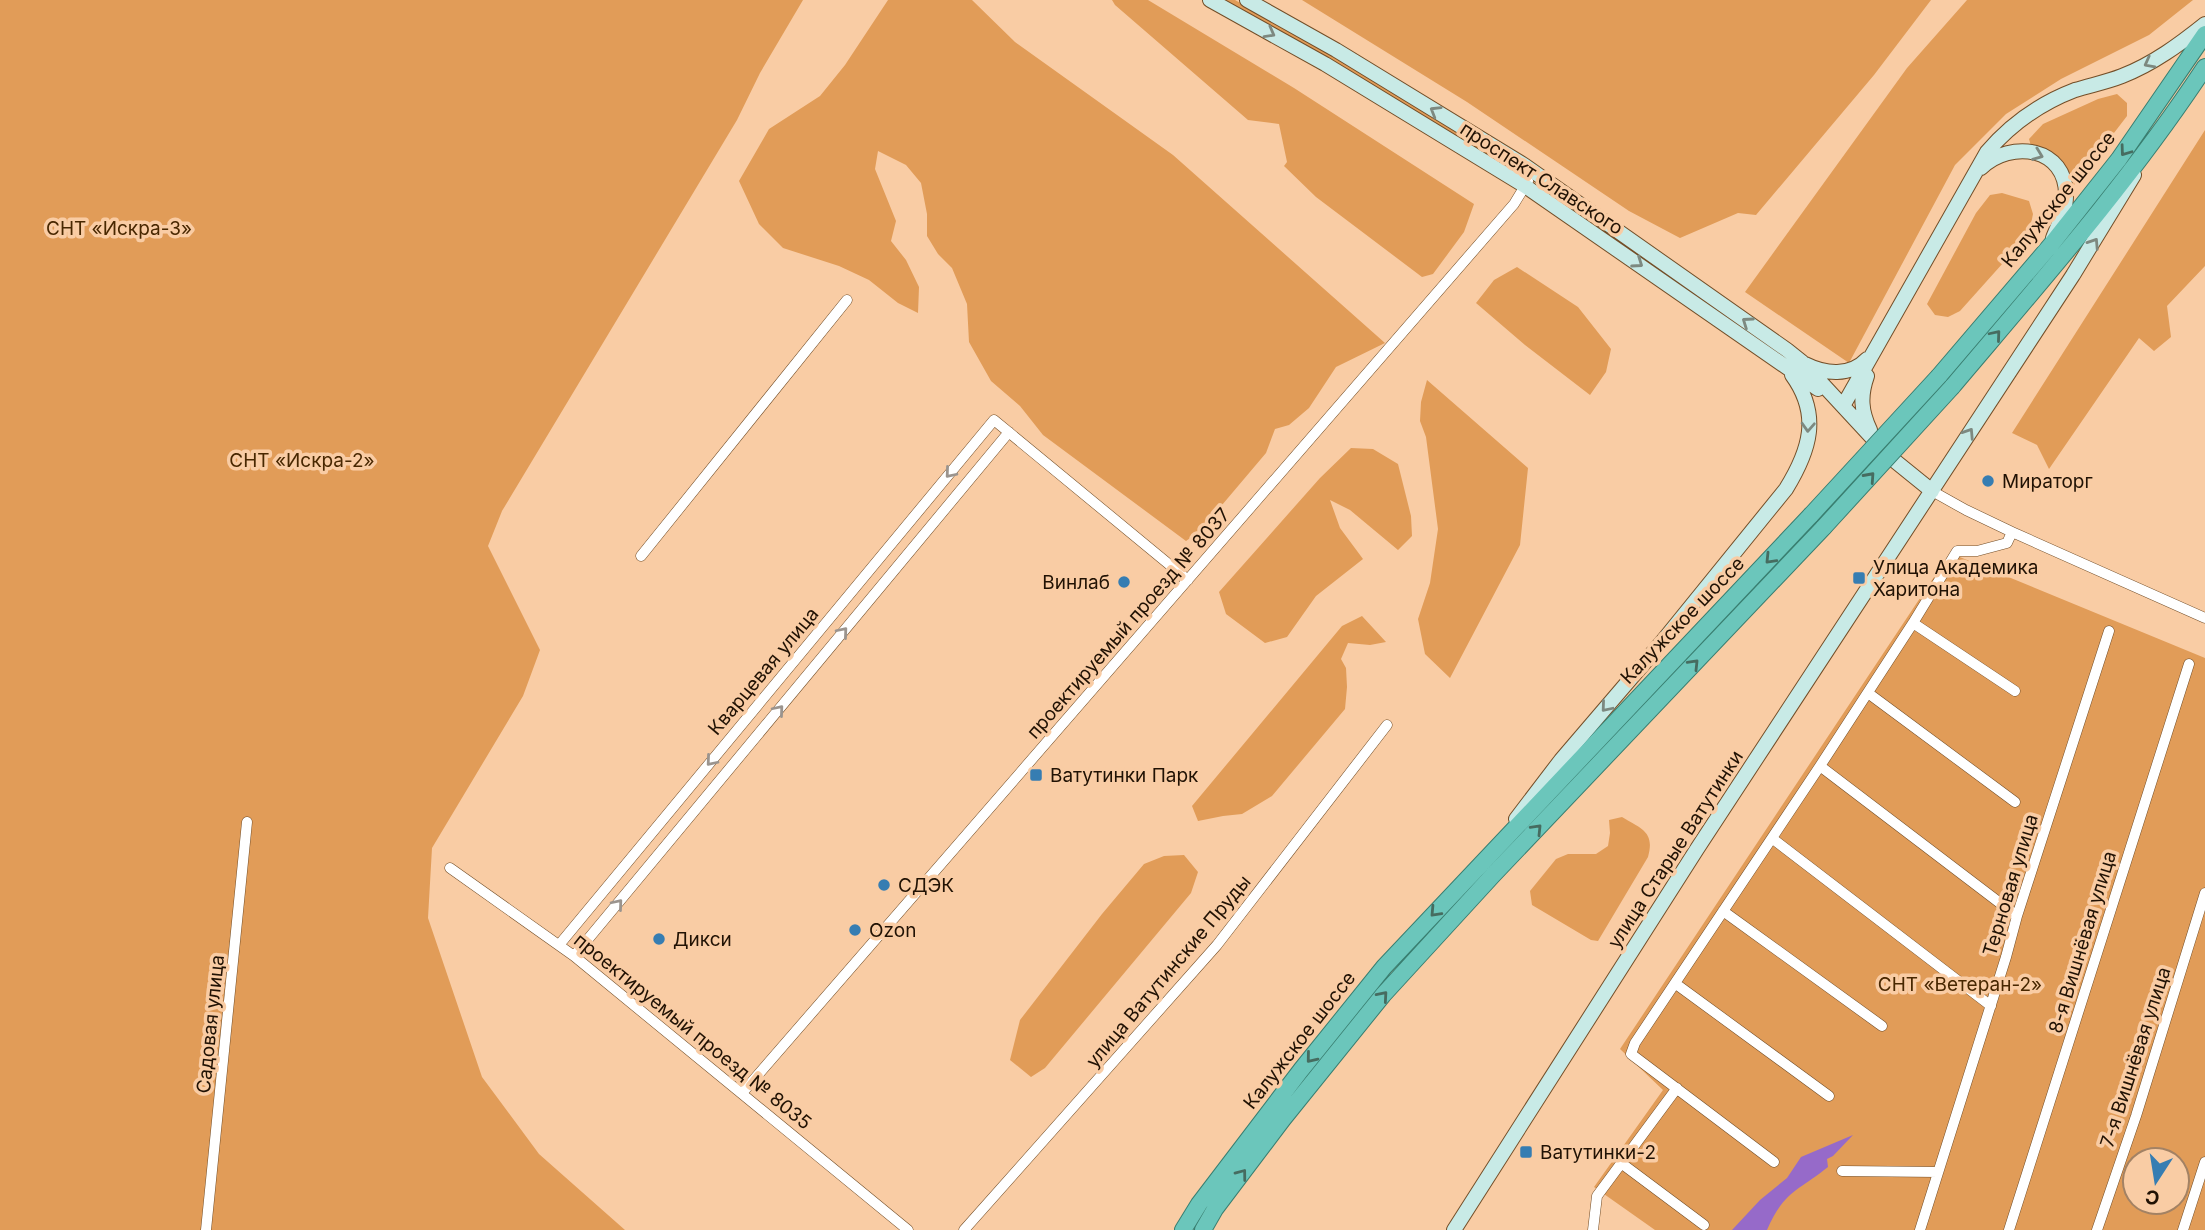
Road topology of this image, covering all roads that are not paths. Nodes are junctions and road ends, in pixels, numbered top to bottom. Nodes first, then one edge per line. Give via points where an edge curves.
1 (1210, 0) edge
2 (1247, 0) edge
3 (2205, 24) edge
4 (2205, 34) edge
5 (2205, 67) edge
6 (2157, 136) junction
7 (1978, 171) junction
8 (1535, 172) junction
9 (1525, 187) junction
10 (2050, 246) junction
11 (847, 299) dead end
12 (1877, 347) junction
13 (1802, 362) junction
14 (1785, 366) junction
15 (1843, 405) junction
16 (1009, 432) junction
17 (1876, 441) junction
18 (1932, 491) junction
19 (2012, 532) junction
20 (641, 555) dead end
21 (1188, 580) junction
22 (2205, 618) edge
23 (1913, 623) junction
24 (2109, 631) dead end
25 (2189, 664) dead end
26 (2015, 691) dead end
27 (1868, 693) junction
28 (1387, 725) dead end
29 (1820, 766) junction
30 (2015, 802) dead end
31 (247, 822) dead end
32 (1773, 839) junction
33 (1482, 862) junction
34 (450, 868) dead end
35 (2205, 893) edge
36 (1723, 911) junction
37 (2017, 916) junction
38 (559, 946) junction
39 (574, 956) junction
40 (1676, 984) junction
41 (1990, 1006) junction
42 (1882, 1026) dead end
43 (1677, 1088) junction
44 (743, 1092) junction
45 (1829, 1096) dead end
46 (1773, 1162) dead end
47 (2205, 1162) edge
48 (1621, 1163) junction
49 (1842, 1171) dead end
50 (1938, 1172) junction
51 (1704, 1225) dead end
52 (206, 1230) edge
53 (908, 1230) edge
54 (964, 1230) edge
55 (1183, 1230) edge
56 (1203, 1230) edge
57 (1454, 1230) edge
58 (1593, 1230) edge
59 (1920, 1230) edge
60 (2008, 1230) edge
61 (2097, 1230) edge
62 (2183, 1230) edge

1 -> 9 main road, проспект Славского via 1325,64
8 -> 2 main road, проспект Славского
3 -> 7 main road via 2141,68 2035,110 2001,135
4 -> 10 highway, Калужское шоссе via 2119,159
5 - 6 highway, Калужское шоссе
18 -> 6 main road, Калужское шоссе via 2107,222
56 -> 6 highway, Калужское шоссе, bridge via 1383,995 1952,387
7 -> 10 main road via 1999,155 2017,150 2038,153 2054,163 2064,179 2066,198
7 - 12 main road
8 - 9 street, проектируемый проезд № 8037
13 -> 8 main road, проспект Славского
9 -> 14 main road, проспект Славского
9 - 21 street, проектируемый проезд № 8037
10 -> 33 highway, Калужское шоссе, bridge via 1811,516
11 - 20 street
12 - 13 main road via 1861,364 1840,372
12 - 15 main road
12 - 17 main road via 1861,406
13 - 15 main road, проспект Славского
14 - 15 main road, проспект Славского
14 -> 33 main road via 1800,387 1809,413 1806,451 1799,468
15 - 17 main road, проспект Славского
16 - 21 street
16 -> 38 street, Кварцевая улица via 994,421
39 -> 16 street, Кварцевая улица
17 - 18 main road, проспект Славского
18 - 19 street
18 - 57 main road, улица Старые Ватутинки
19 - 22 street
19 - 23 street via 2007,544 1957,551
21 - 44 street, проектируемый проезд № 8037
23 - 26 street
23 - 27 street
24 - 37 street, Терновая улица
25 - 60 street, 8-я Вишнёвая улица
27 - 29 street
27 - 30 street
28 - 54 street, улица Ватутинские Пруды via 1217,945
29 - 32 street
29 - 37 street
31 - 52 street, Садовая улица
32 - 36 street
32 - 41 street
33 -> 55 highway, Калужское шоссе via 1368,987
34 - 38 street, проектируемый проезд № 8035
35 - 61 street, 7-я Вишнёвая улица
36 - 40 street
36 - 42 street
37 - 41 street, Терновая улица
38 - 39 street, проектируемый проезд № 8035
39 - 44 street, проектируемый проезд № 8035
40 - 43 street via 1631,1054
40 - 45 street
41 - 50 street, Терновая улица
43 - 46 street
43 - 48 street
44 - 53 street, проектируемый проезд № 8035
47 - 62 street
48 - 51 street
48 - 58 street via 1597,1196
49 - 50 street
50 - 59 street, Терновая улица

